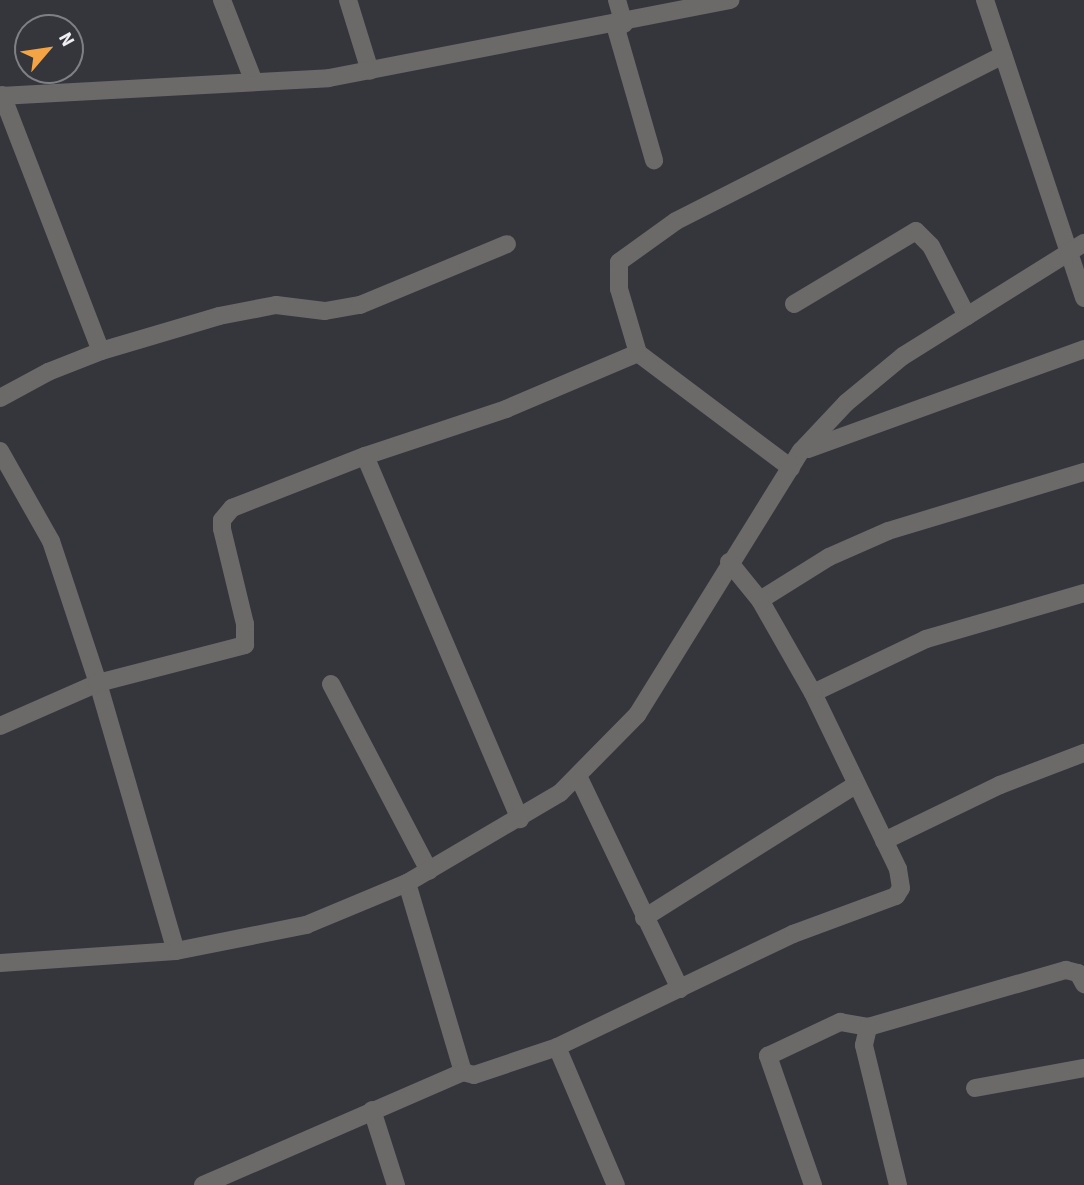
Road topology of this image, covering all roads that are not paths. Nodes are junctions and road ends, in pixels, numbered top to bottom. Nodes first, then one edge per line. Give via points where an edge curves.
1 (222, 0) edge
2 (348, 0) edge
3 (617, 0) edge
4 (727, 0) edge
5 (985, 0) edge
6 (619, 24) junction
7 (1003, 55) junction
8 (370, 71) junction
9 (254, 82) junction
10 (1, 95) edge
11 (654, 160) dead end
12 (1084, 243) edge
13 (507, 244) dead end
14 (1066, 254) junction
15 (1084, 298) edge
16 (794, 304) dead end
17 (967, 316) junction
18 (1084, 349) edge
19 (101, 351) junction
20 (638, 353) junction
21 (0, 398) edge
22 (0, 451) edge
23 (802, 451) junction
24 (365, 456) junction
25 (791, 468) junction
26 (1084, 472) edge
27 (729, 562) junction
28 (1084, 593) edge
29 (760, 600) junction
30 (99, 683) junction
31 (331, 684) dead end
32 (813, 693) junction
33 (0, 726) edge
34 (1084, 753) edge
35 (579, 778) junction
36 (855, 785) junction
37 (520, 818) junction
38 (884, 841) junction
39 (429, 871) junction
40 (407, 883) junction
41 (643, 918) junction
42 (176, 951) junction
43 (1, 957) edge
44 (1084, 984) edge
45 (680, 989) junction
46 (868, 1027) junction
47 (557, 1047) junction
48 (1084, 1069) edge
49 (463, 1072) junction
50 (975, 1088) dead end
51 (372, 1110) junction
52 (222, 1181) edge
53 (203, 1185) edge
54 (396, 1185) edge
55 (616, 1185) edge
56 (813, 1185) edge
57 (898, 1185) edge

1 - 9 street
2 - 8 street
3 - 6 street
4 - 6 street
5 - 7 street
6 - 8 street
6 - 11 street
7 - 14 street
7 - 20 street via 839,135 631,249 618,262 618,277
8 - 9 street
9 - 10 street
10 - 19 street
12 - 14 street
13 - 19 street via 360,306 325,311 276,305 219,316
14 - 15 street
14 - 17 street
16 - 17 street via 916,231 930,246
17 - 23 street via 870,382
18 - 23 street
19 - 21 street
20 - 24 street via 506,409
20 - 25 street
22 - 30 street via 51,541
23 - 25 street
24 - 30 street via 226,512 222,529 247,634 241,648
24 - 37 street
25 - 27 street
26 - 29 street via 888,531 829,557
27 - 29 street
27 - 35 street via 637,715
28 - 32 street via 926,639
29 - 32 street
30 - 33 street
30 - 42 street
31 - 39 street
32 - 36 street
34 - 38 street via 1000,785
35 - 37 street
35 - 41 street
36 - 38 street
36 - 41 street
37 - 39 street
38 - 45 street via 900,878 895,896 793,934
39 - 40 street
40 - 42 street via 306,925
40 - 49 street
41 - 45 street
42 - 43 street
44 - 46 street via 1078,973 1066,970
45 - 47 street
46 - 56 street via 840,1022 768,1056
46 - 57 street via 864,1045
47 - 49 street via 474,1075
47 - 55 street
48 - 50 street
49 - 51 street
51 - 52 street
51 - 54 street
52 - 53 street

